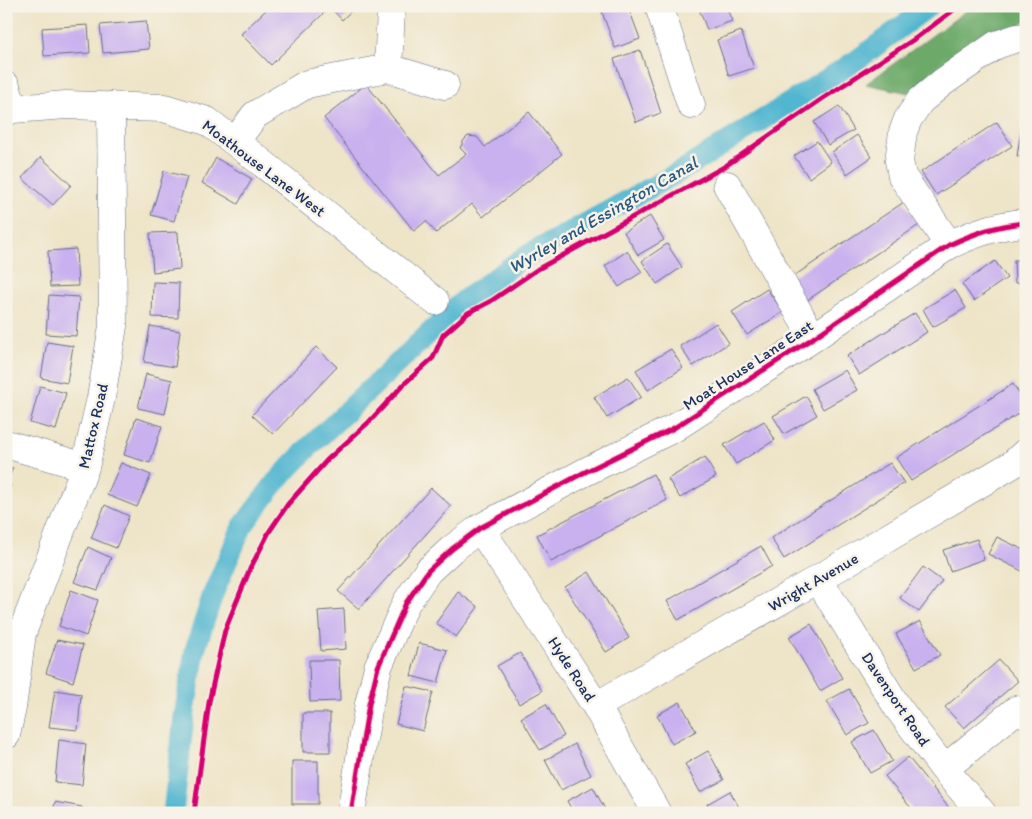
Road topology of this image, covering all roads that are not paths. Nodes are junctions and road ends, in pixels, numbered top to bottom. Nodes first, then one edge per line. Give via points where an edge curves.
1 (659, 6) edge
2 (391, 11) dead end
3 (1026, 38) edge
4 (388, 68) junction
5 (444, 85) dead end
6 (8, 103) edge
7 (691, 105) dead end
8 (111, 106) junction
9 (235, 142) junction
10 (727, 185) dead end
11 (1026, 223) edge
12 (949, 246) junction
13 (435, 301) dead end
14 (813, 338) junction
15 (6, 444) edge
16 (1021, 464) edge
17 (85, 467) junction
18 (480, 528) junction
19 (818, 580) junction
20 (596, 706) junction
21 (1026, 714) edge
22 (6, 735) edge
23 (944, 769) junction
24 (351, 813) edge
25 (657, 813) edge
26 (982, 813) edge

1 - 7 street
2 - 4 street
3 - 12 street via 996,45 943,82 920,101 903,132 899,161 902,176
4 - 5 street
4 - 9 street via 307,84 254,115
6 - 8 street, Moathouse Lane West
8 - 9 street, Moathouse Lane West via 164,108 206,121
8 - 17 street, Mattox Road via 113,326
9 - 13 street, Moathouse Lane West
10 - 14 street
11 - 12 street, Moat House Lane East via 998,226
12 - 14 street, Moat House Lane East
14 - 18 street, Moat House Lane East via 674,428
15 - 17 street
16 - 19 street, Wright Avenue
17 - 22 street, Mattox Road via 22,633
18 - 20 street, Hyde Road
18 - 24 street, Moat House Lane East via 428,571 396,626 378,667 369,704
19 - 20 street, Wright Avenue
19 - 23 street, Davenport Road via 898,708
20 - 25 street, Hyde Road
21 - 23 street via 1016,710
23 - 26 street, Davenport Road

